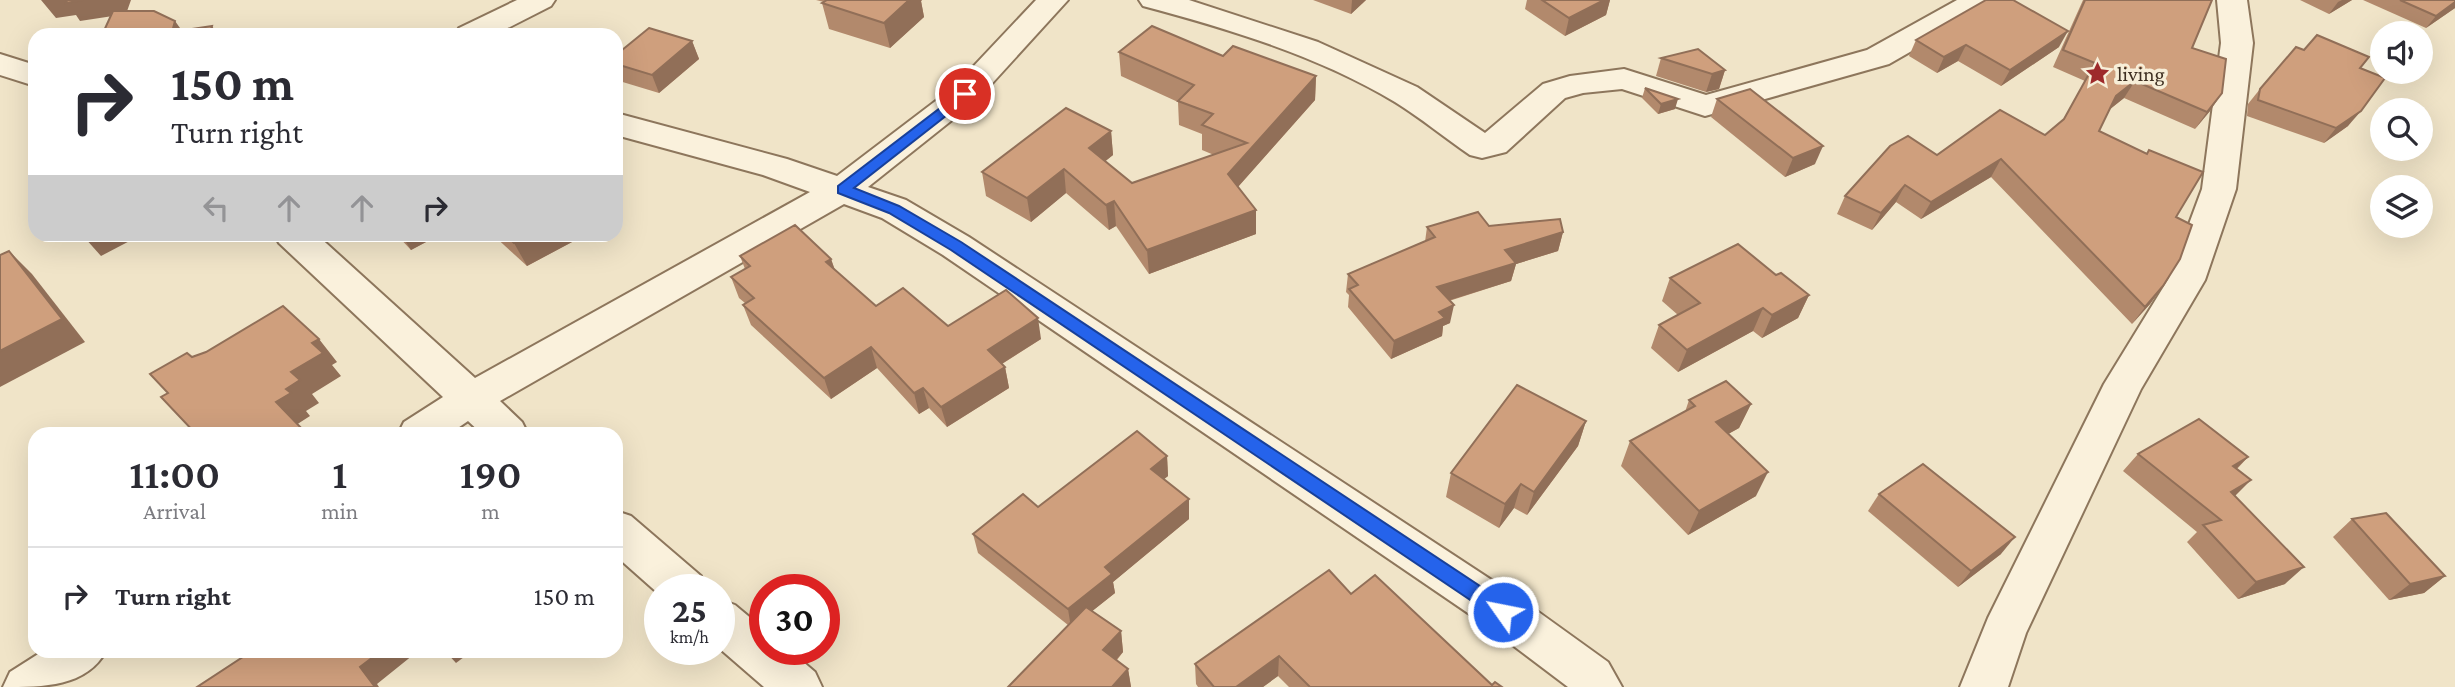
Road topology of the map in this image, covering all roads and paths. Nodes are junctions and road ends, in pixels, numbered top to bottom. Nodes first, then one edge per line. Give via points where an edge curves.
1 (540, 0) edge
2 (1053, 0) edge
3 (1154, 0) edge
4 (1979, 0) edge
5 (2232, 0) edge
6 (484, 28) edge
7 (0, 64) edge
8 (28, 74) edge
9 (623, 126) edge
10 (843, 189) junction
11 (301, 242) edge
12 (472, 398) junction
13 (428, 427) edge
14 (502, 427) edge
15 (623, 535) edge
16 (667, 574) edge
17 (735, 633) edge
18 (72, 658) edge
19 (27, 687) edge
20 (798, 687) edge
21 (1598, 687) edge
22 (1984, 687) edge

1 - 6 street
2 - 10 street via 965,94
3 - 4 street via 1201,12 1395,88 1482,148 1494,144 1554,91 1624,79 1706,106 1878,57
5 - 22 street via 2237,43 2219,189 2187,280 2124,384 2004,632
7 - 8 street
9 - 10 street
10 - 12 street
10 - 21 street via 894,209 956,246 1145,370 1503,612 1591,677
11 - 12 street
12 - 13 street
12 - 14 street
15 - 16 street
17 - 20 street
18 - 19 street

